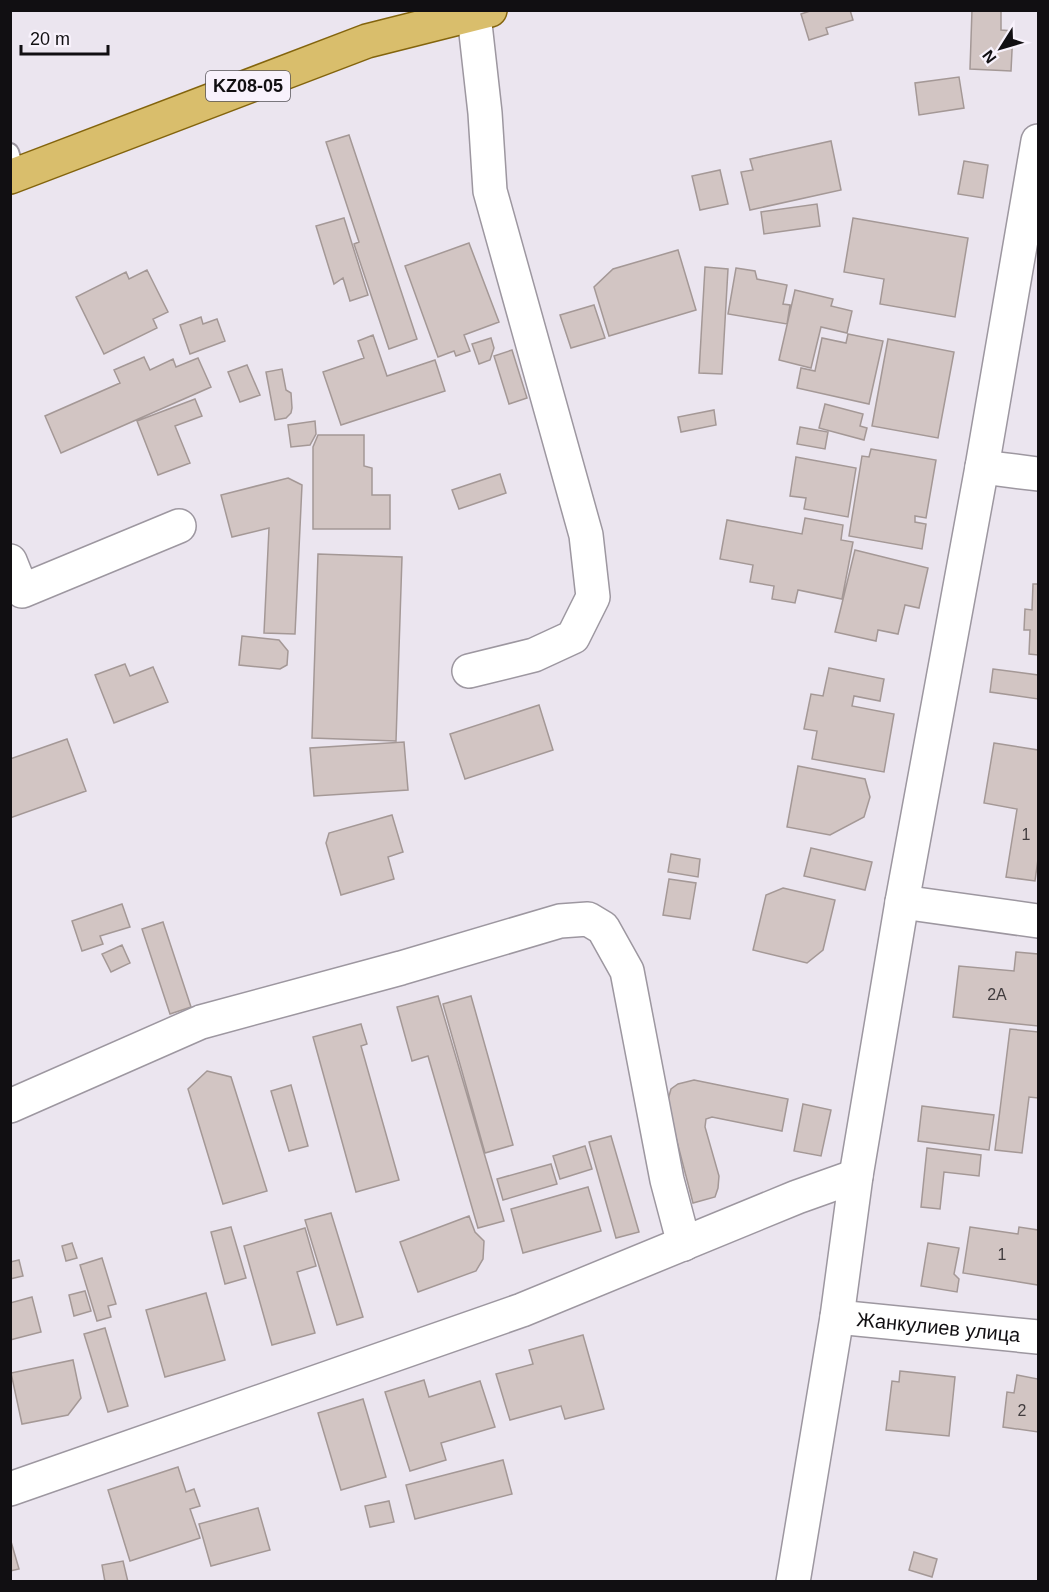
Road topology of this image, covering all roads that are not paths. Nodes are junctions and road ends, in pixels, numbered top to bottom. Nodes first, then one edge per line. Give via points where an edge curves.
1 (482, 13) edge
2 (432, 17) edge
3 (1038, 141) edge
4 (13, 168) edge
5 (982, 467) junction
6 (1038, 474) edge
7 (179, 526) dead end
8 (10, 561) edge
9 (469, 671) dead end
10 (902, 902) junction
11 (1038, 921) edge
12 (10, 1106) edge
13 (856, 1176) junction
14 (684, 1244) junction
15 (837, 1317) junction
16 (1038, 1336) edge
17 (10, 1489) edge
18 (793, 1581) edge

1 - 2 main road, KZ08-05
1 - 9 street via 490,191 586,535 593,597 573,637 534,655
2 - 4 main road, KZ08-05
3 - 5 street
5 - 6 street
5 - 10 street
7 - 8 street via 22,591
10 - 11 street
10 - 13 street
12 - 14 street via 201,1022 560,921 588,919 603,928 627,971 667,1180
13 - 14 street
13 - 15 street
14 - 17 street via 522,1310
15 - 16 street, Жанкулиев улица
15 - 18 street

